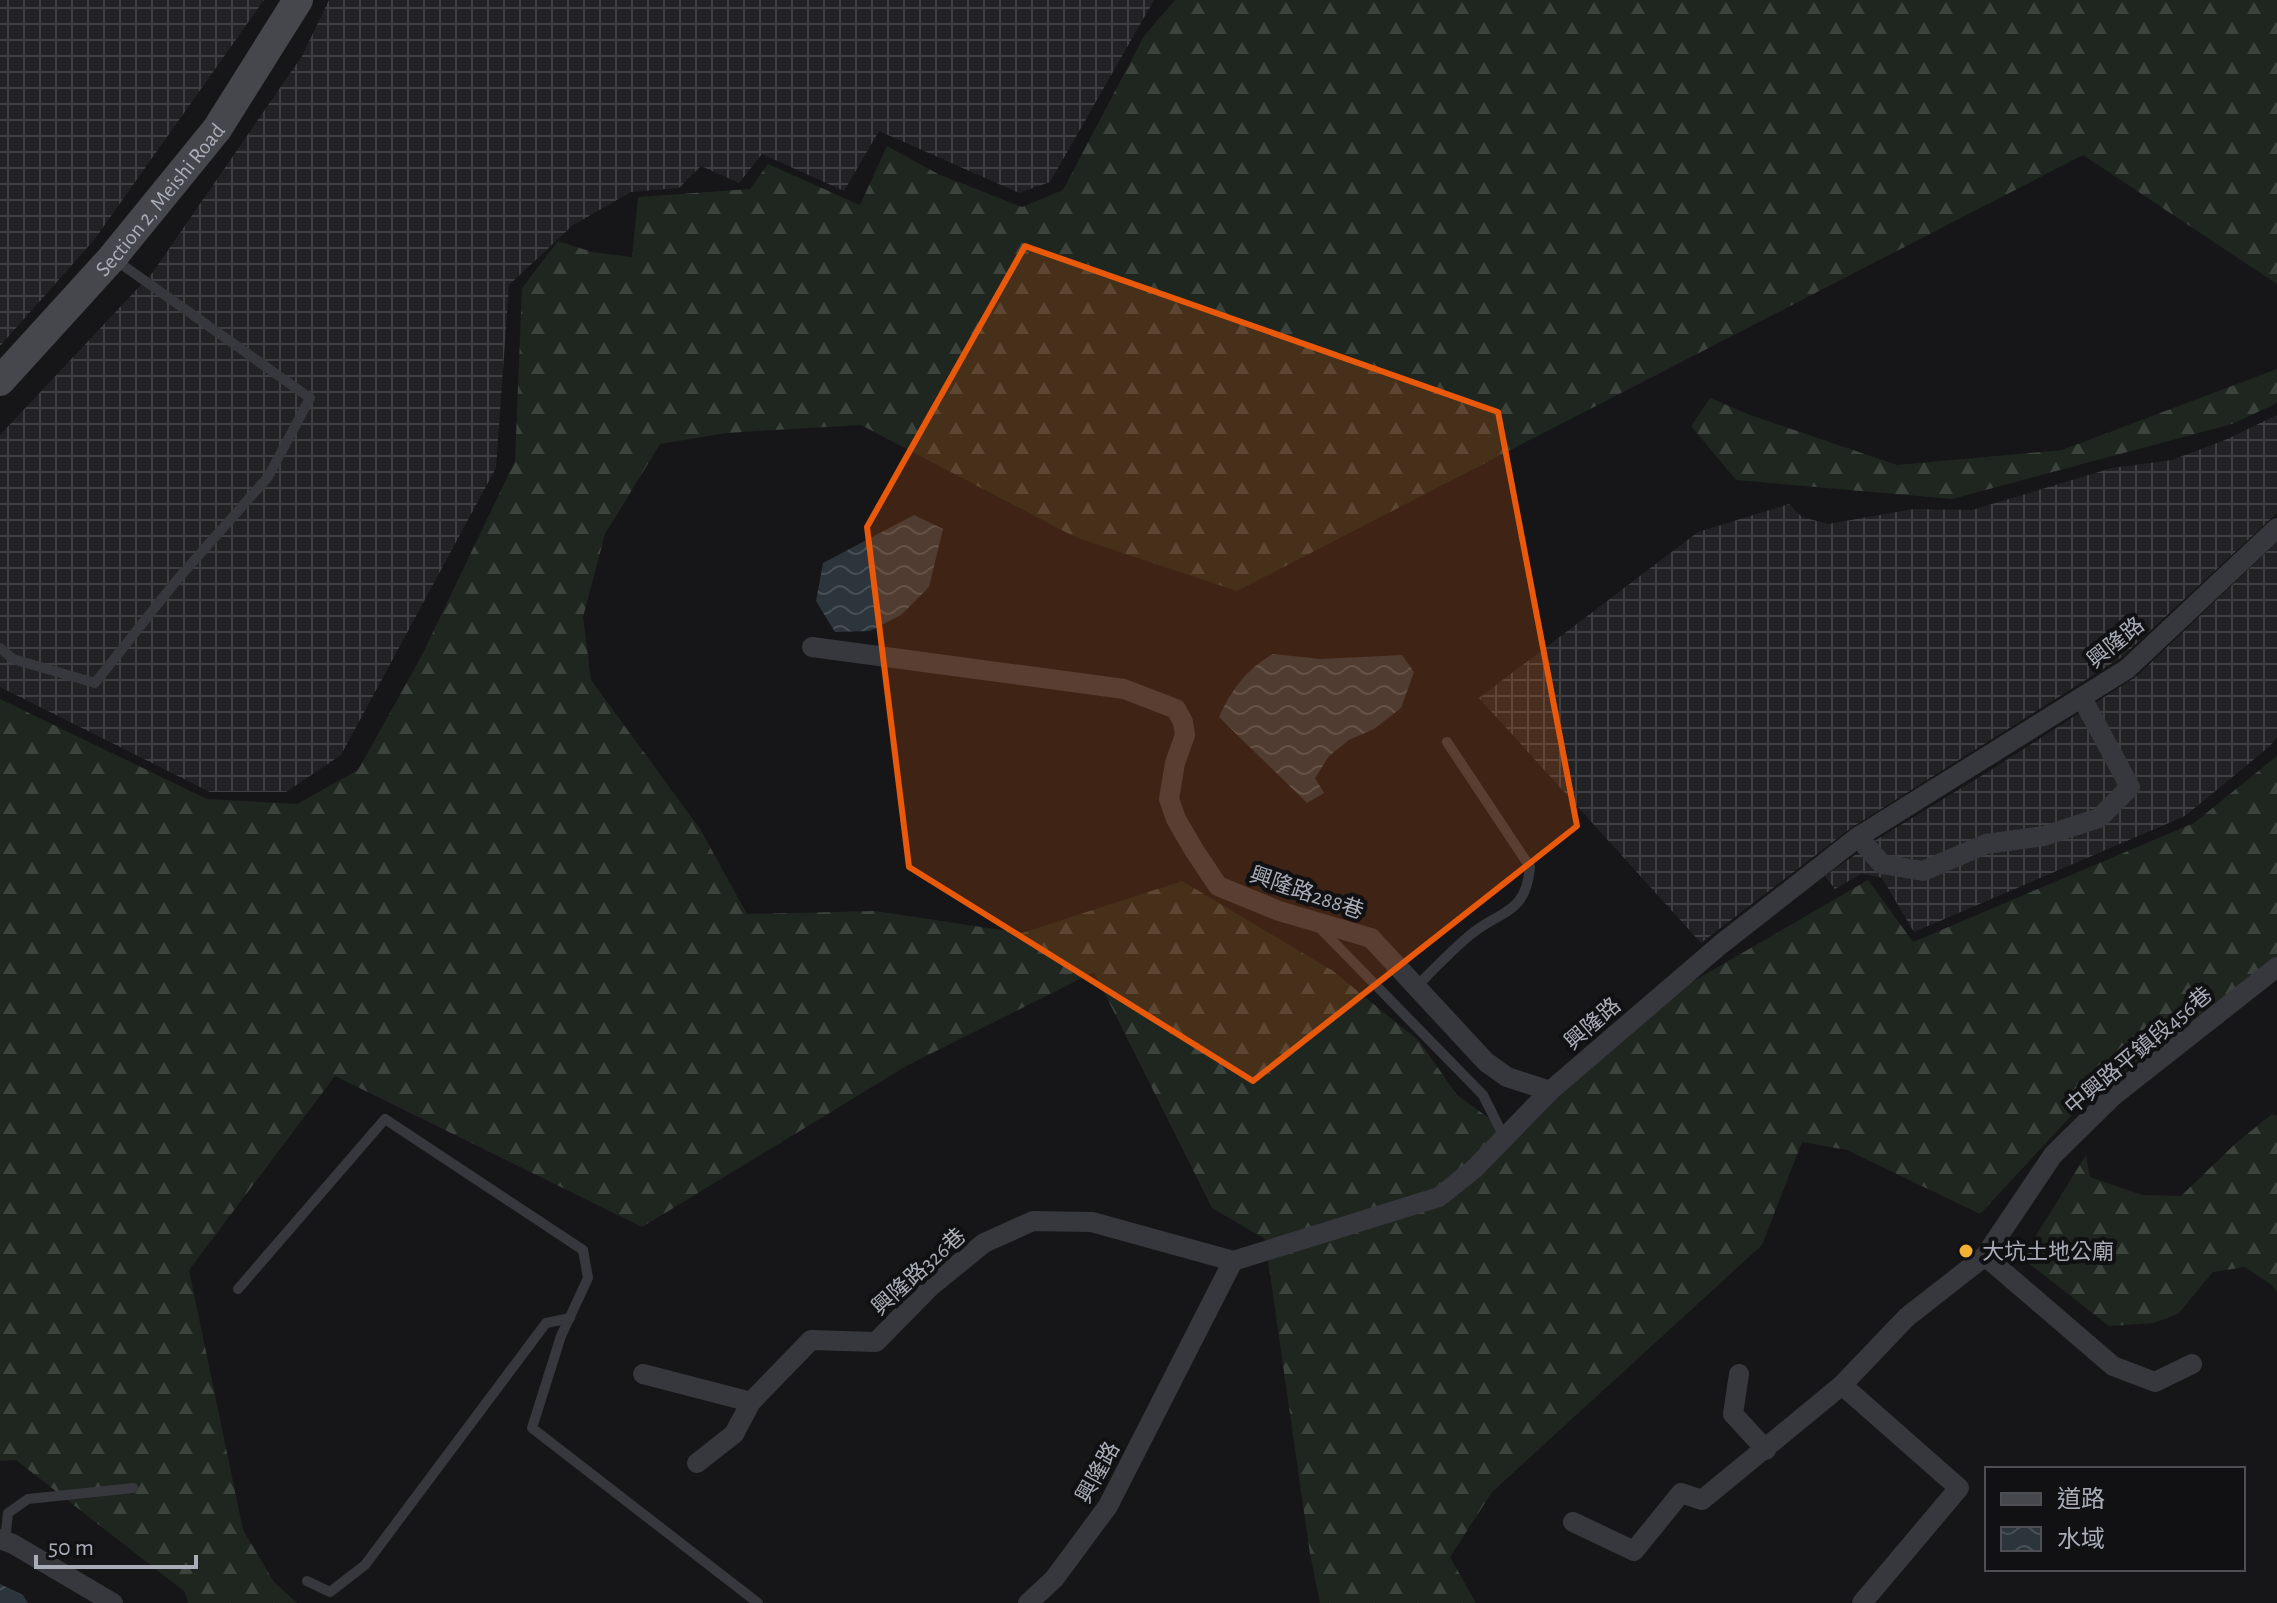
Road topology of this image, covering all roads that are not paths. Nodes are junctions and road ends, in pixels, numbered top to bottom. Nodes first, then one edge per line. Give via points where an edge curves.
1 (298, 0) edge
2 (112, 258) junction
3 (0, 381) edge
4 (2277, 528) edge
5 (812, 647) dead end
6 (0, 648) edge
7 (2082, 698) junction
8 (1447, 742) dead end
9 (1858, 837) junction
10 (1313, 921) junction
11 (2277, 967) edge
12 (1415, 988) junction
13 (1550, 1091) junction
14 (1504, 1137) junction
15 (1985, 1256) junction
16 (1233, 1261) junction
17 (238, 1289) dead end
18 (570, 1318) junction
19 (2192, 1364) dead end
20 (643, 1374) dead end
21 (1739, 1374) dead end
22 (1842, 1385) junction
23 (751, 1402) junction
24 (1766, 1450) junction
25 (697, 1463) dead end
26 (133, 1488) dead end
27 (1573, 1522) dead end
28 (2, 1540) edge
29 (307, 1581) dead end
30 (113, 1603) edge
31 (758, 1603) edge
32 (1028, 1603) edge
33 (1862, 1603) edge

1 - 2 street, Section 2, Meishi Road via 217,129
2 - 3 street, Section 2, Meishi Road
2 - 6 lane via 310,398 268,477 95,683 13,659
4 - 7 street, 興隆路 via 2127,669
5 - 10 street, 興隆路288巷 via 1124,689 1176,709 1185,735 1169,799 1194,850 1218,886
7 - 9 street, 興隆路
7 - 9 street via 2130,787 2099,818 2044,836 1986,844 1923,871 1882,864
8 - 12 lane via 1530,867 1528,889 1506,914 1472,933
9 - 13 street, 興隆路 via 1720,945
10 - 12 street, 興隆路288巷 via 1371,938
10 - 14 lane via 1483,1095
11 - 15 street, 中興路平鎮段456巷 via 2112,1097 2053,1155
12 - 13 street, 興隆路288巷 via 1486,1062 1507,1077
13 - 14 street, 興隆路
14 - 16 street, 興隆路 via 1439,1197
15 - 19 street via 2113,1366 2155,1382
15 - 22 street, 中興路平鎮段456巷 via 1907,1317
16 - 23 street, 興隆路326巷 via 1092,1222 1033,1221 984,1243 930,1287 876,1342 811,1340
16 - 32 street, 興隆路 via 1108,1506 1054,1579
17 - 18 lane via 385,1119 583,1250 588,1278
18 - 29 lane via 546,1323 365,1565 330,1592
18 - 31 lane via 532,1428
20 - 23 street
21 - 24 street via 1733,1414
22 - 24 street, 中興路平鎮段456巷
22 - 33 street via 1959,1488
23 - 25 street, 興隆路326巷 via 734,1434
24 - 27 street, 中興路平鎮段456巷 via 1702,1500 1681,1493 1634,1551
26 - 28 lane via 28,1499 8,1513
28 - 30 street

